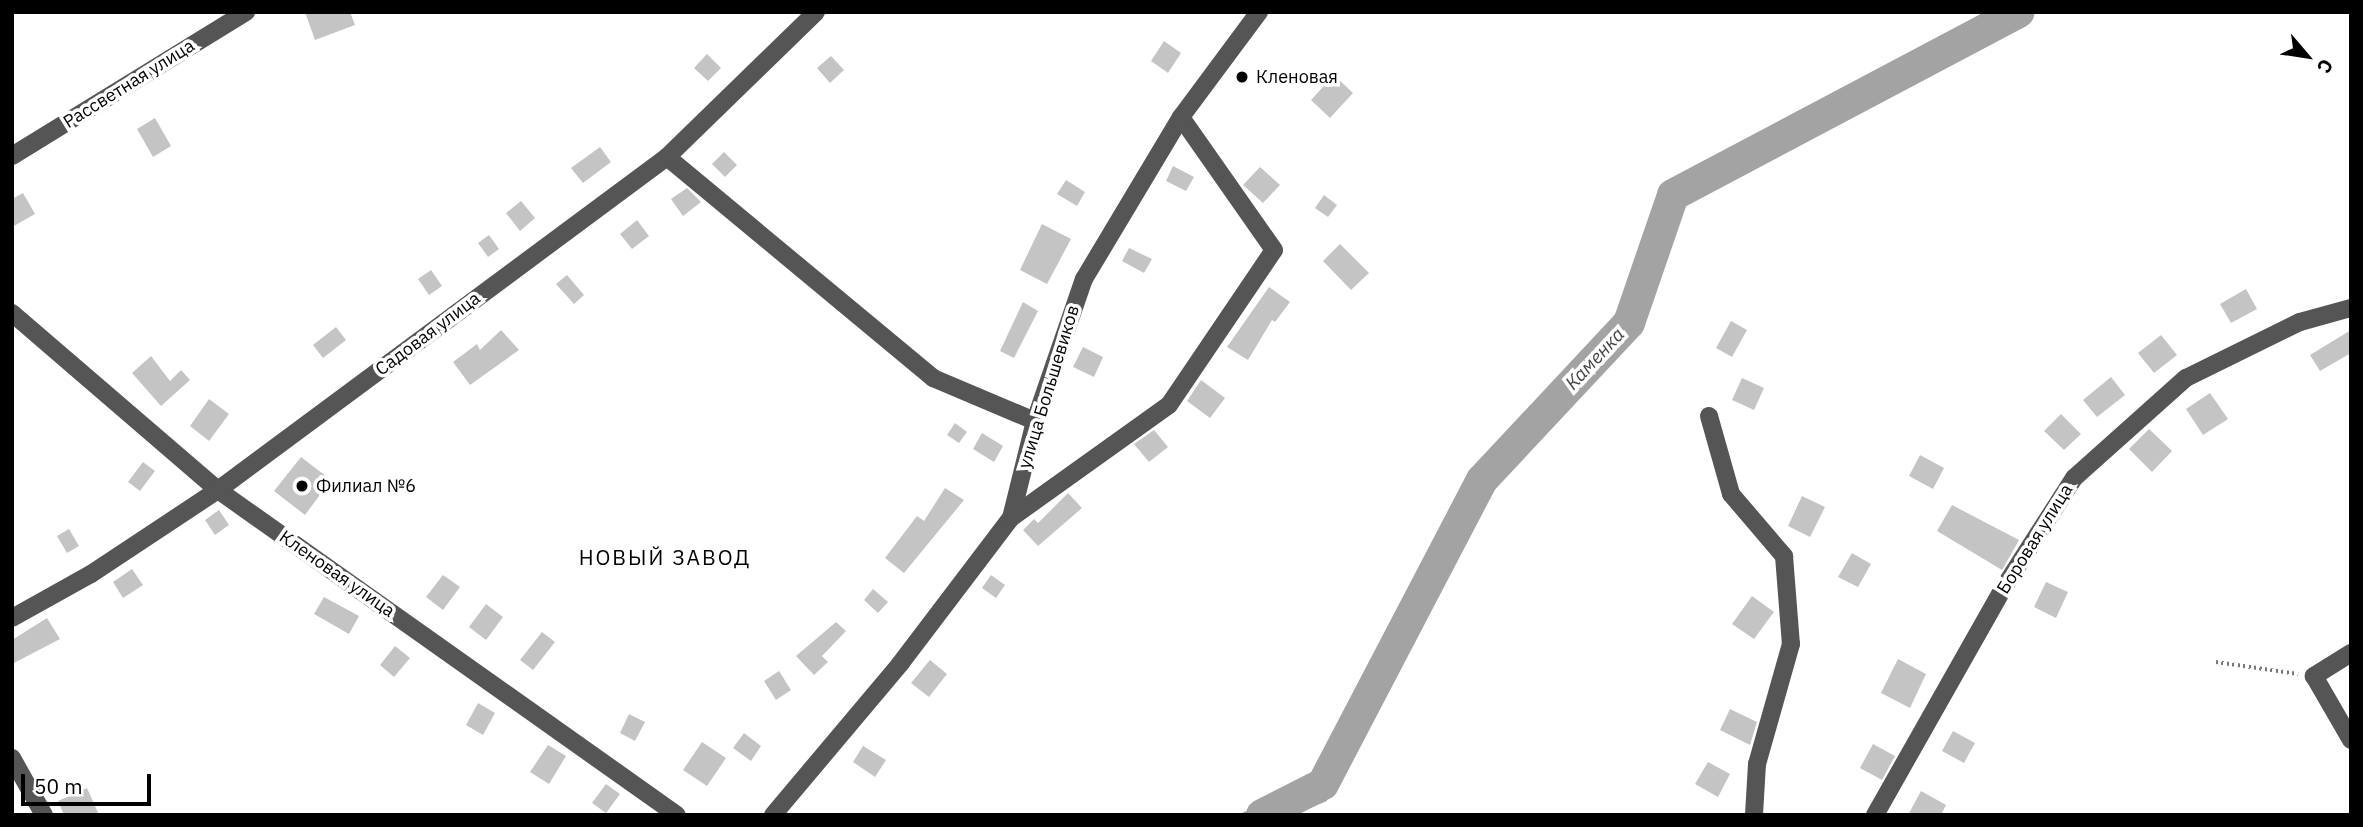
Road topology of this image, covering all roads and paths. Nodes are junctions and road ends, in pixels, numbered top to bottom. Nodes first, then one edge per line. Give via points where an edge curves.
1 (246, 12) edge
2 (816, 12) edge
3 (1259, 12) edge
4 (1181, 117) junction
5 (12, 156) edge
6 (667, 157) junction
7 (2351, 308) edge
8 (12, 313) edge
9 (1709, 416) dead end
10 (1035, 421) junction
11 (218, 490) junction
12 (1010, 518) junction
13 (12, 618) edge
14 (2351, 653) edge
15 (2216, 662) dead end
16 (2314, 676) junction
17 (2351, 740) edge
18 (12, 758) edge
19 (44, 815) edge
20 (677, 815) edge
21 (773, 815) edge
22 (1754, 815) edge
23 (1875, 815) edge

1 - 5 street, Рассветная улица
2 - 6 street, Садовая улица
3 - 4 street, улица Большевиков
4 - 10 street, улица Большевиков via 1084,279
4 - 12 street via 1274,250 1169,405
6 - 10 street via 933,378
6 - 11 street, Садовая улица
7 - 23 street, Боровая улица via 2300,321 2186,378 2074,478 2004,587
8 - 11 street, Кленовая улица
9 - 22 street via 1731,494 1784,556 1791,644 1758,764
10 - 12 street, улица Большевиков
11 - 13 street, Садовая улица via 91,574
11 - 20 street, Кленовая улица
12 - 21 street, улица Большевиков via 900,664
14 - 16 street
15 - 16 path
16 - 17 street
18 - 19 street

